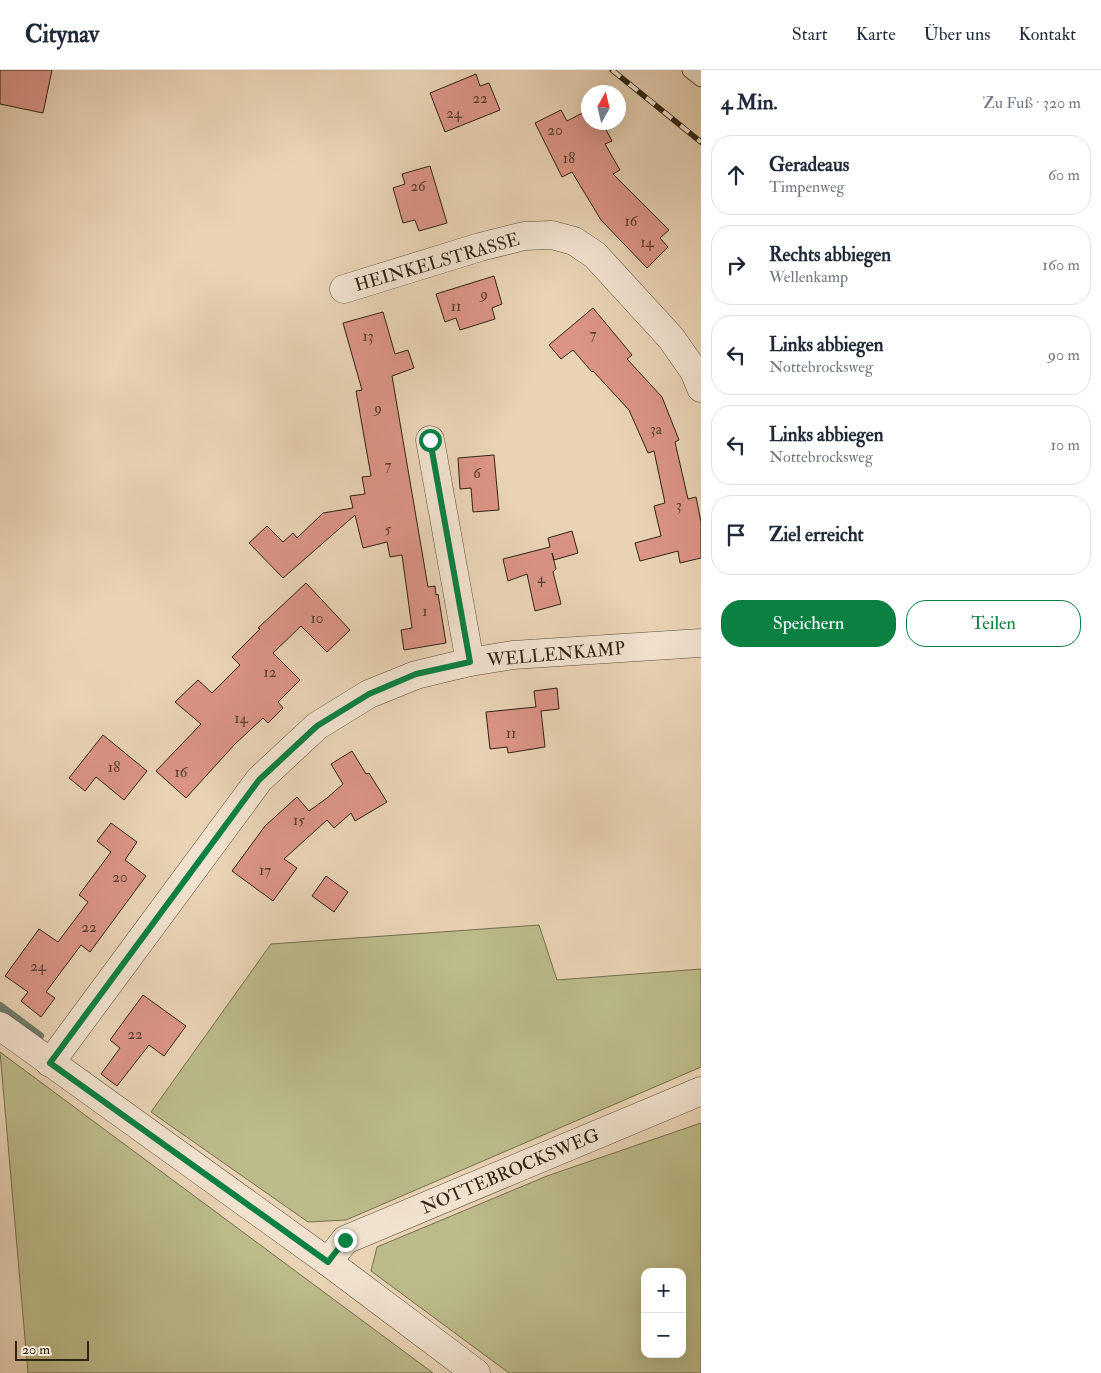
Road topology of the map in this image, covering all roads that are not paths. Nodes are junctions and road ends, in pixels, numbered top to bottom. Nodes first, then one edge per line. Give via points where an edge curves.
1 (690, 70) edge
2 (701, 79) edge
3 (344, 289) dead end
4 (701, 388) edge
5 (430, 440) dead end
6 (701, 643) edge
7 (470, 662) junction
8 (0, 1026) edge
9 (50, 1063) junction
10 (701, 1091) edge
11 (328, 1262) junction
12 (476, 1373) edge

1 - 2 lane
3 - 4 street, HEINKELSTRASSE via 524,236 552,235 574,241 595,255 670,338 694,371
5 - 7 street
6 - 7 street, WELLENKAMP via 513,655
7 - 9 street, WELLENKAMP via 416,674 369,694 317,726 259,780
8 - 9 street
9 - 11 street
10 - 11 street, NOTTEBROCKSWEG via 345,1240
11 - 12 street

